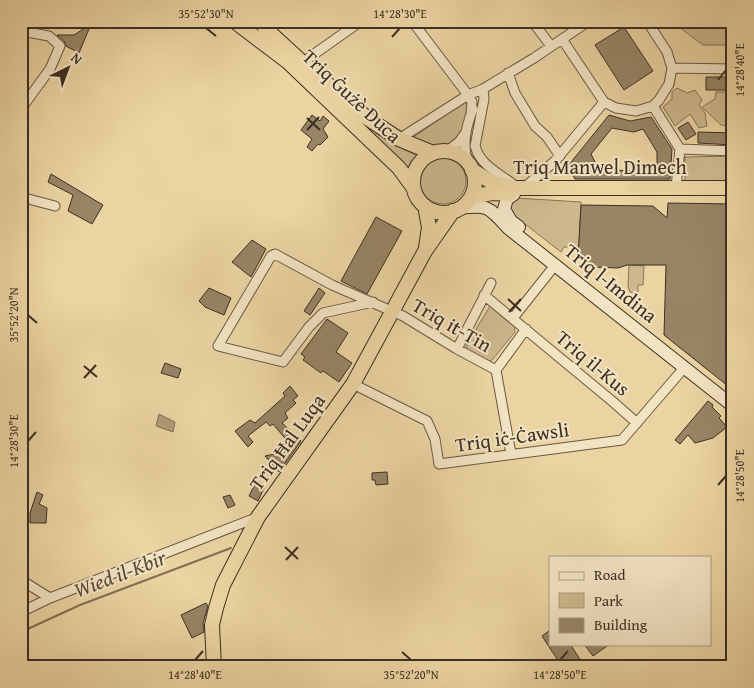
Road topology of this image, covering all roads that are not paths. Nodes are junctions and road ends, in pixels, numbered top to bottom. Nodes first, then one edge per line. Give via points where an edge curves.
1 (234, 21) edge
2 (260, 21) edge
3 (361, 21) edge
4 (412, 21) edge
5 (532, 21) edge
6 (589, 21) edge
7 (647, 21) edge
8 (21, 32) edge
9 (562, 39) junction
10 (551, 46) junction
11 (304, 64) junction
12 (672, 68) junction
13 (733, 69) edge
14 (508, 73) junction
15 (483, 88) junction
16 (468, 95) junction
17 (604, 102) junction
18 (653, 106) junction
19 (21, 109) edge
20 (471, 114) junction
21 (467, 131) junction
22 (399, 139) junction
23 (680, 150) junction
24 (733, 151) edge
25 (440, 152) junction
26 (560, 156) junction
27 (470, 167) junction
28 (543, 181) junction
29 (413, 187) junction
30 (676, 187) junction
31 (733, 188) edge
32 (518, 190) junction
33 (21, 196) edge
34 (470, 197) junction
35 (733, 197) edge
36 (55, 206) dead end
37 (424, 206) junction
38 (456, 210) junction
39 (425, 251) junction
40 (556, 264) junction
41 (490, 283) dead end
42 (484, 295) junction
43 (373, 302) junction
44 (394, 312) junction
45 (513, 318) junction
46 (526, 330) junction
47 (457, 349) junction
48 (684, 368) junction
49 (496, 370) junction
50 (353, 384) junction
51 (733, 398) edge
52 (733, 406) edge
53 (637, 424) junction
54 (510, 454) junction
55 (258, 517) junction
56 (21, 580) edge
57 (50, 598) junction
58 (21, 612) edge
59 (214, 667) edge

1 - 29 highway, Triq Ġużè Duca via 288,62 399,168
2 - 11 highway
3 - 11 street
4 - 16 street
5 - 10 street
6 - 9 street
7 - 12 street
8 - 19 street via 49,36 60,46 50,69
9 - 10 street
9 - 17 street
10 - 14 street
11 - 22 highway via 367,118
12 - 13 street
12 - 18 street via 669,84
14 - 15 street
14 - 26 street via 515,93 535,126
15 - 16 street
15 - 20 street
15 - 32 street via 484,99 474,146 494,173 507,179
16 - 20 street via 472,102
16 - 22 street
17 - 18 street via 636,112
17 - 26 street
18 - 23 street
20 - 21 street
21 - 25 street via 459,142
21 - 27 street via 464,152
22 - 25 highway
23 - 24 street
23 - 30 street
25 - 27 highway via 455,153
25 - 29 highway via 424,158 417,166
26 - 28 street
27 - 32 highway, Triq Manwel Dimech via 493,183
27 - 34 highway via 474,180
28 - 30 highway, Triq Manwel Dimech
28 - 32 highway, Triq Manwel Dimech
29 - 37 highway
30 - 31 highway, Triq Manwel Dimech
32 - 34 highway, Triq Manwel Dimech
32 - 35 highway, Triq Manwel Dimech
32 - 51 main road, Triq l-Imdina via 507,199 504,209 512,221
33 - 36 street
34 - 38 highway
37 - 38 highway via 439,212
37 - 39 highway, Triq Ħal Luqa via 429,227
38 - 39 highway, Triq Ħal Luqa
38 - 40 main road, Triq l-Imdina via 480,206 490,209 508,228
39 - 44 highway, Triq Ħal Luqa
40 - 45 street
40 - 48 main road, Triq l-Imdina
41 - 42 street
42 - 45 street, Triq il-Kus
42 - 47 street
43 - 43 street, Triq it-Tin via 332,285 275,254 270,256 218,346 283,362 323,313
43 - 44 street, Triq it-Tin
44 - 47 street, Triq it-Tin
44 - 50 highway, Triq Ħal Luqa
45 - 46 street, Triq il-Kus
46 - 49 street
46 - 53 street, Triq il-Kus
47 - 49 street, Triq it-Tin
48 - 52 main road, Triq l-Imdina
48 - 53 street, Triq iċ-Ċawsli
49 - 54 street, Triq it-Tin
50 - 54 street, Triq iċ-Ċawsli via 427,421 435,439 439,464
50 - 55 highway, Triq Ħal Luqa
53 - 54 street, Triq iċ-Ċawsli via 622,440
55 - 57 street
55 - 59 highway, Triq Ħal Luqa via 223,585 216,608 212,625
56 - 57 street
57 - 58 street

